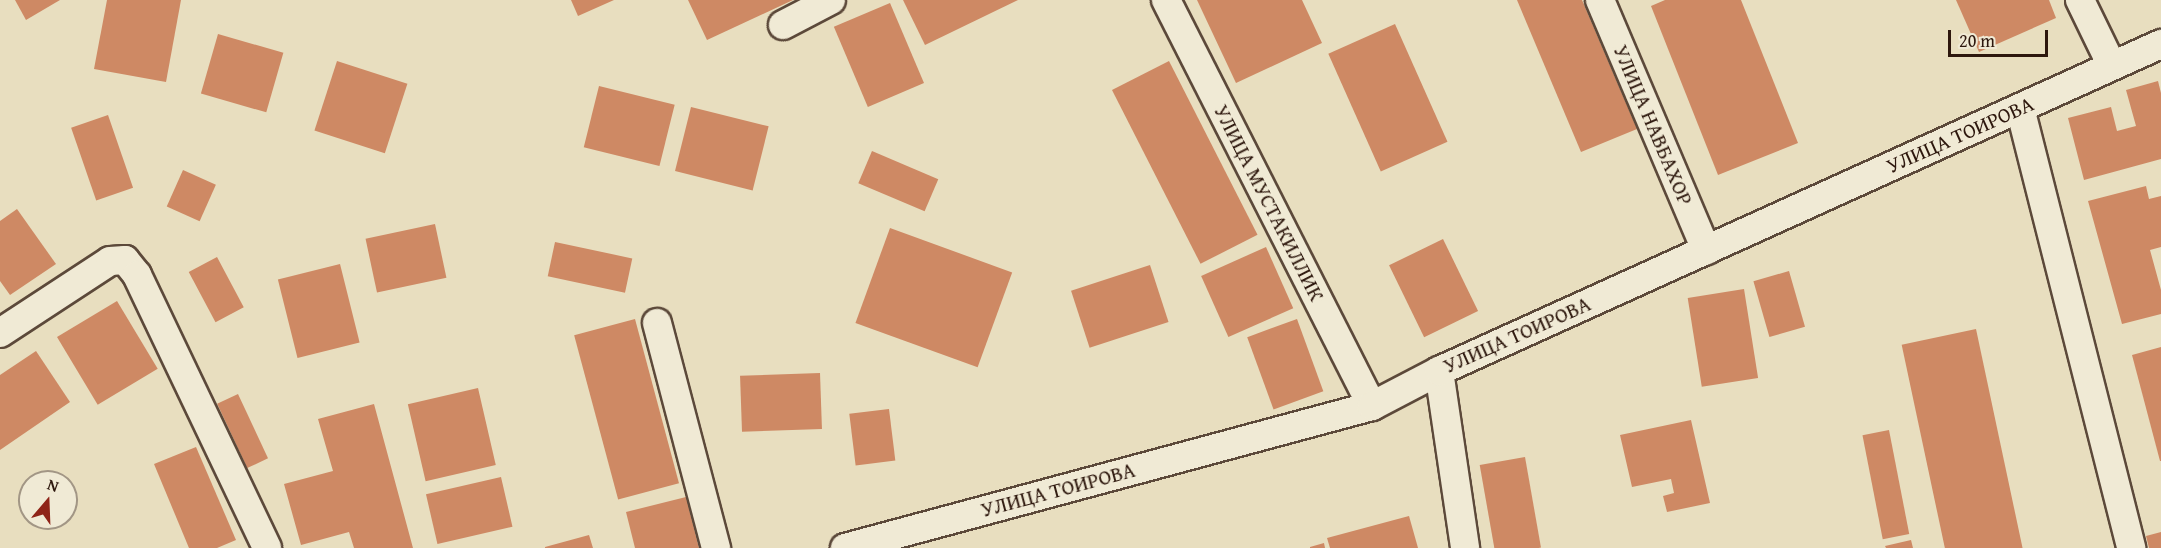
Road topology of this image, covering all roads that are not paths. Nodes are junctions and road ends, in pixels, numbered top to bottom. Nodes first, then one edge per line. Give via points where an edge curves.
1 (831, 0) edge
2 (1166, 0) edge
3 (1600, 0) edge
4 (2080, 0) edge
5 (783, 25) dead end
6 (2161, 44) edge
7 (2112, 66) junction
8 (2020, 108) junction
9 (1706, 250) junction
10 (657, 323) dead end
11 (0, 333) edge
12 (1439, 370) junction
13 (1372, 406) junction
14 (267, 548) edge
15 (716, 548) edge
16 (845, 548) edge
17 (1465, 548) edge
18 (2131, 548) edge

1 - 5 street
2 - 13 street, УЛИЦА МУСТАКИЛЛИК
3 - 9 street, УЛИЦА НАВБАХОР
4 - 7 street
6 - 7 street, УЛИЦА ТОИРОВА
7 - 8 street, УЛИЦА ТОИРОВА
8 - 9 street, УЛИЦА ТОИРОВА
8 - 18 street
9 - 12 street, УЛИЦА ТОИРОВА
10 - 15 street
11 - 14 street via 110,261 125,260 137,275
12 - 13 street, УЛИЦА ТОИРОВА
12 - 17 street
13 - 16 street, УЛИЦА ТОИРОВА

